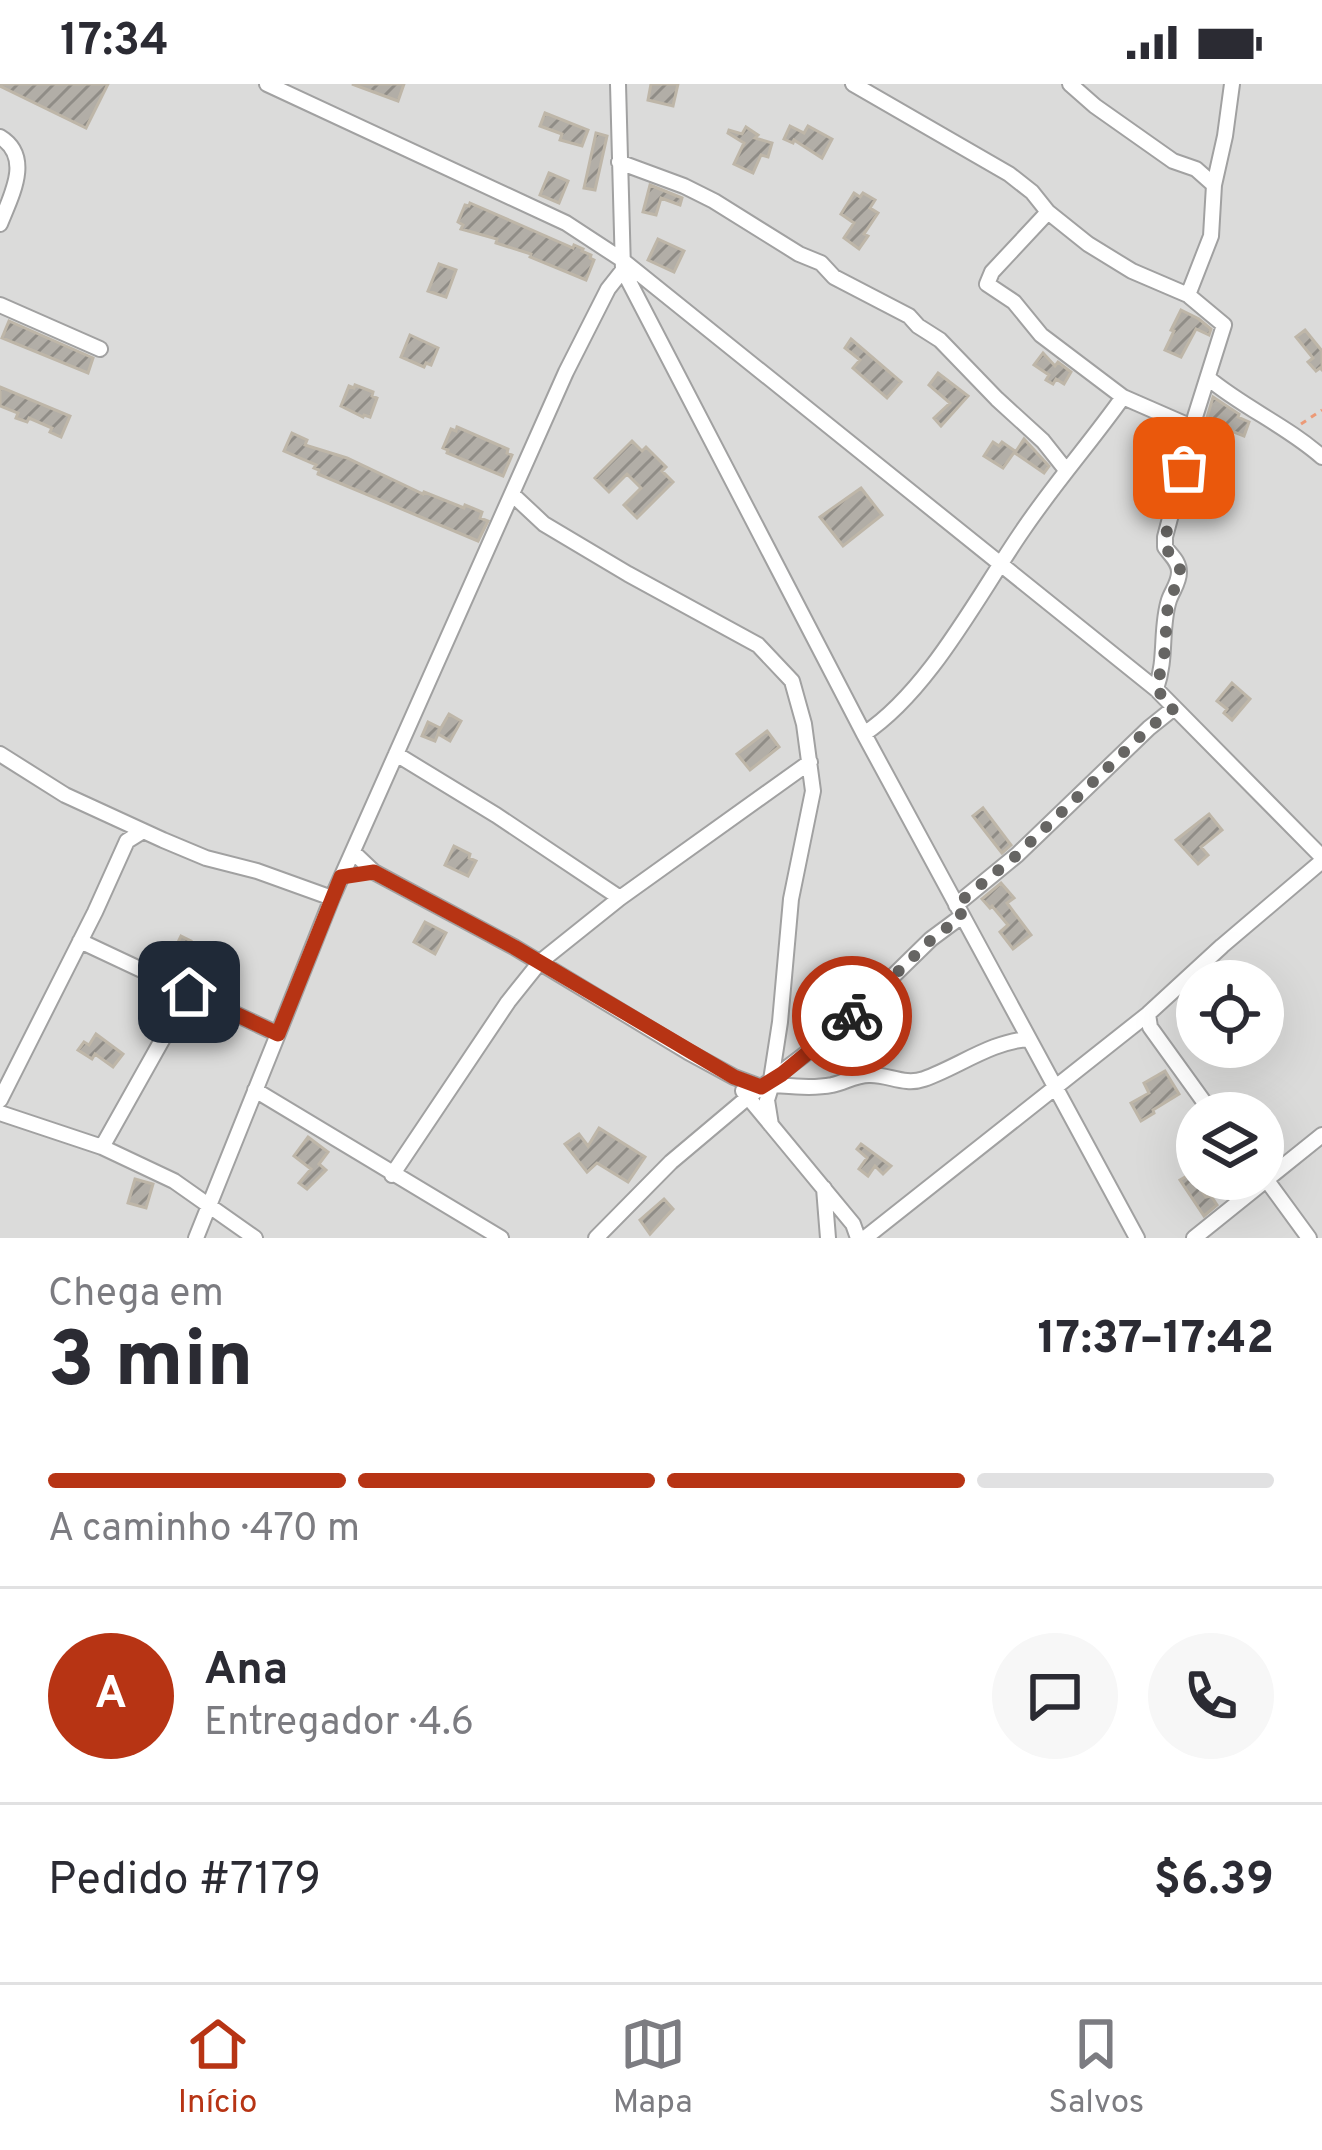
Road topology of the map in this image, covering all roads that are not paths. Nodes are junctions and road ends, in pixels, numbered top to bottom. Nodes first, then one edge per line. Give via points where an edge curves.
1 (267, 84) edge
2 (853, 84) edge
3 (1070, 84) edge
4 (615, 85) edge
5 (1229, 86) edge
6 (0, 136) edge
7 (619, 162) junction
8 (1214, 185) junction
9 (1048, 212) junction
10 (0, 224) edge
11 (622, 264) junction
12 (1188, 296) junction
13 (0, 304) edge
14 (100, 349) dead end
15 (1208, 378) junction
16 (1123, 397) junction
17 (1194, 428) junction
18 (1322, 457) edge
19 (1066, 470) junction
20 (512, 494) junction
21 (1001, 564) junction
22 (1156, 689) junction
23 (1174, 708) junction
24 (864, 734) junction
25 (0, 754) edge
26 (396, 754) junction
27 (810, 762) junction
28 (115, 818) junction
29 (143, 831) junction
30 (127, 841) junction
31 (352, 852) junction
32 (1322, 859) edge
33 (374, 872) junction
34 (341, 877) junction
35 (332, 898) junction
36 (620, 898) junction
37 (959, 910) junction
38 (80, 941) junction
39 (540, 962) junction
40 (189, 992) junction
41 (1144, 1022) junction
42 (278, 1034) junction
43 (1029, 1039) junction
44 (6, 1071) edge
45 (734, 1077) junction
46 (767, 1081) junction
47 (1054, 1086) junction
48 (255, 1090) junction
49 (1196, 1092) edge
50 (747, 1098) junction
51 (0, 1100) edge
52 (0, 1113) edge
53 (771, 1125) junction
54 (1322, 1135) edge
55 (102, 1147) junction
56 (1284, 1163) edge
57 (392, 1175) junction
58 (824, 1188) junction
59 (1238, 1200) edge
60 (1281, 1200) edge
61 (210, 1206) junction
62 (196, 1238) edge
63 (255, 1238) edge
64 (501, 1238) edge
65 (596, 1238) edge
66 (828, 1238) edge
67 (862, 1238) edge
68 (1137, 1238) edge
69 (1194, 1238) edge
70 (1310, 1238) edge

1 - 11 street via 566,224
2 - 9 street via 1010,174
3 - 8 street
4 - 7 street
5 - 8 street
6 - 10 street via 19,164
7 - 11 street
7 - 19 street via 714,201 909,316
8 - 12 street via 1211,236
9 - 12 street via 1118,263
9 - 16 street via 987,284
11 - 20 street
11 - 21 street
11 - 24 street
12 - 15 street via 1224,325
13 - 14 street
15 - 17 street
15 - 18 street
16 - 17 street
16 - 19 street
17 - 22 street via 1165,538 1180,569
19 - 21 street
20 - 26 street
20 - 27 street via 544,524 758,645 792,681
21 - 22 street
21 - 24 street via 915,687
22 - 23 street
23 - 32 street
23 - 37 street
24 - 37 street
25 - 28 street
26 - 31 street
26 - 36 street
27 - 36 street
27 - 46 street via 813,791
28 - 29 street
28 - 30 street
29 - 30 street
29 - 35 street
30 - 38 street
31 - 33 street
31 - 34 street
32 - 41 street
33 - 34 street
33 - 39 street
34 - 35 street
35 - 42 street
36 - 39 street
37 - 43 street
37 - 46 street via 841,1027
38 - 40 street
38 - 44 street
39 - 45 street
39 - 57 street
40 - 42 street
40 - 55 street
41 - 47 street
41 - 49 street
42 - 48 street
43 - 46 street via 920,1081
43 - 47 street
44 - 51 street
45 - 46 street
45 - 50 street
46 - 50 street
46 - 53 street
47 - 67 street
47 - 68 street
48 - 57 street
48 - 61 street
50 - 53 street
50 - 65 street
52 - 55 street
53 - 58 street
54 - 56 street
55 - 61 street
57 - 64 street
58 - 66 street
58 - 67 street
59 - 69 street
60 - 70 street
61 - 62 street
61 - 63 street

